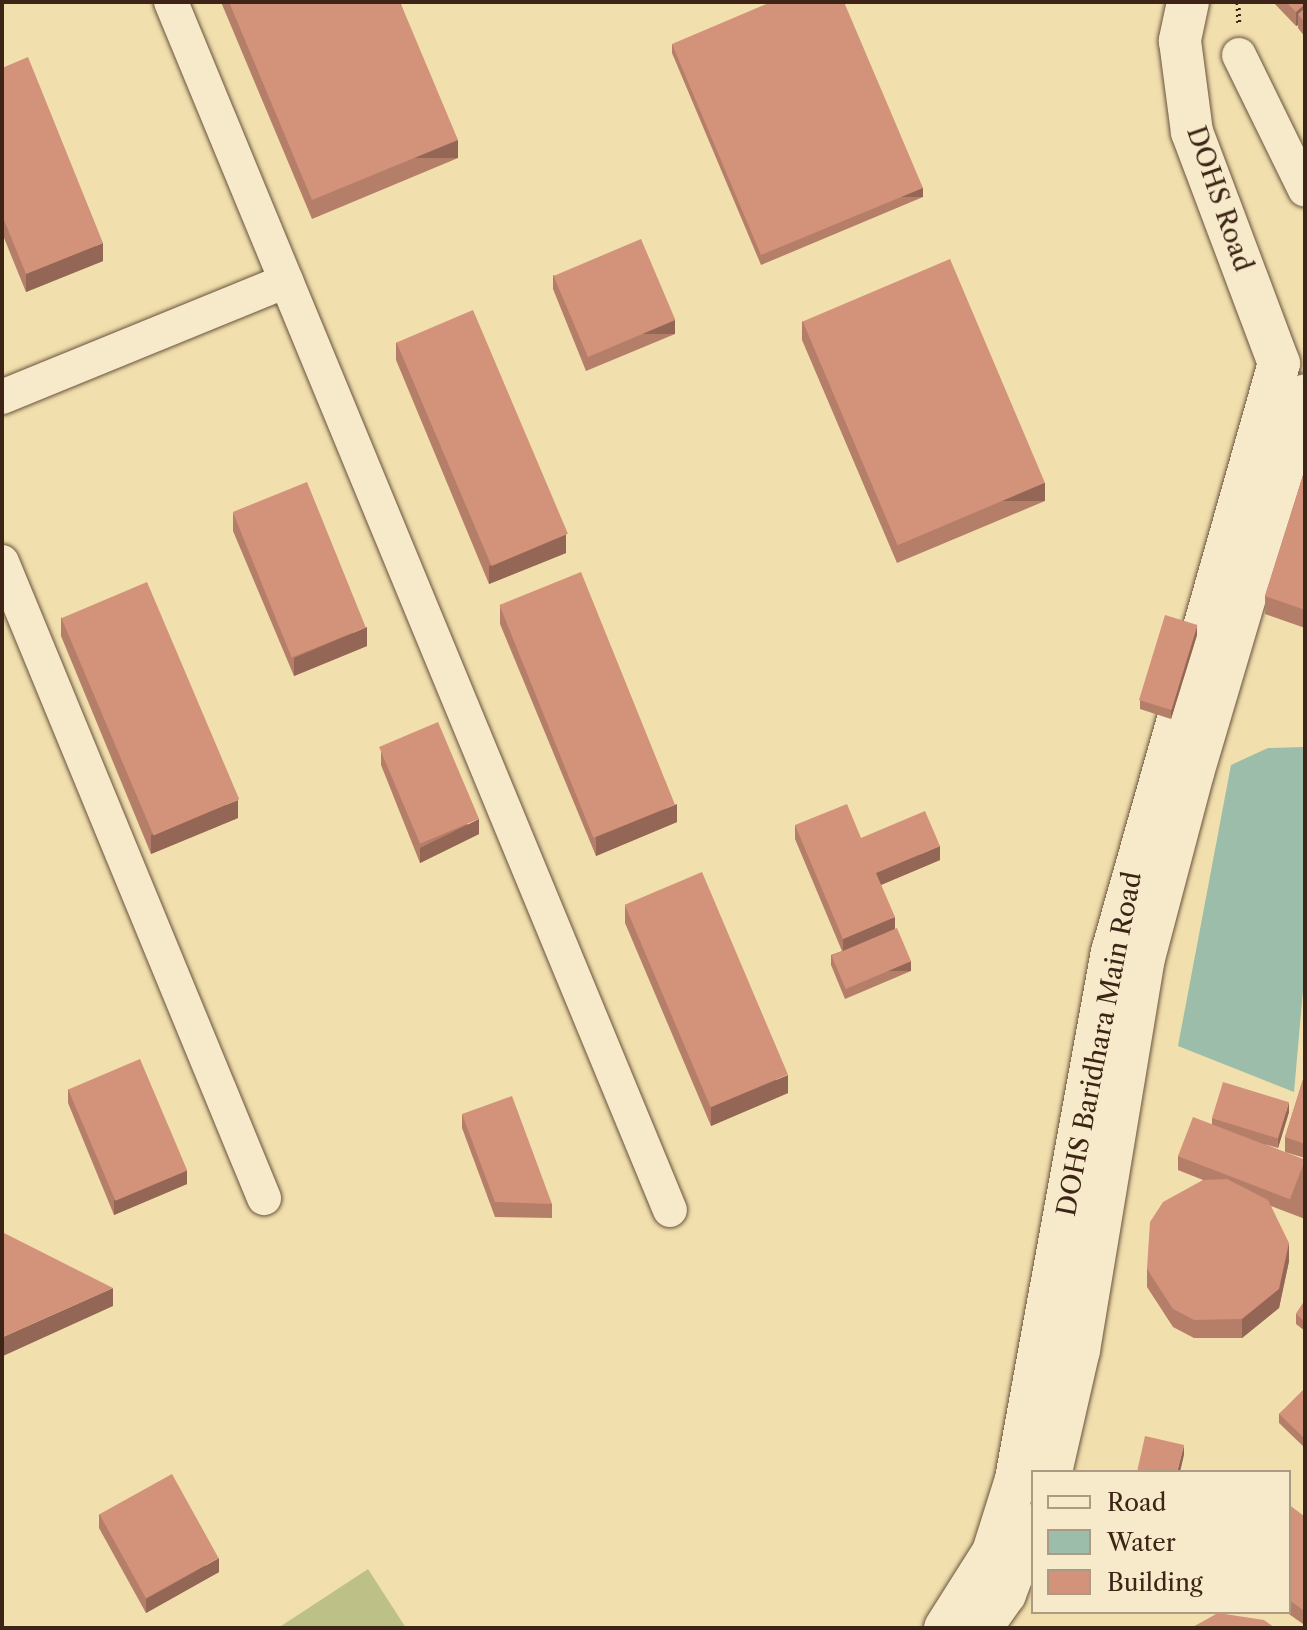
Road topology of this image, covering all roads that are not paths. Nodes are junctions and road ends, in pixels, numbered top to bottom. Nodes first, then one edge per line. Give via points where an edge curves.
1 (171, 2) edge
2 (1188, 2) edge
3 (1239, 55) dead end
4 (1305, 190) edge
5 (286, 281) junction
6 (1292, 368) edge
7 (1305, 395) edge
8 (2, 397) edge
9 (2, 562) edge
10 (264, 1198) dead end
11 (670, 1210) dead end
12 (1051, 1470) edge
13 (1031, 1526) edge
14 (945, 1628) edge
15 (981, 1628) edge

1 - 5 street
2 - 6 street, DOHS Road via 1180,41 1192,132
3 - 4 street
5 - 8 street
5 - 11 street
6 - 14 street, DOHS Baridhara Main Road via 1112,952 1016,1479 993,1552
7 - 12 street, DOHS Baridhara Main Road via 1143,962 1079,1350
9 - 10 street
13 - 15 street via 1005,1594

